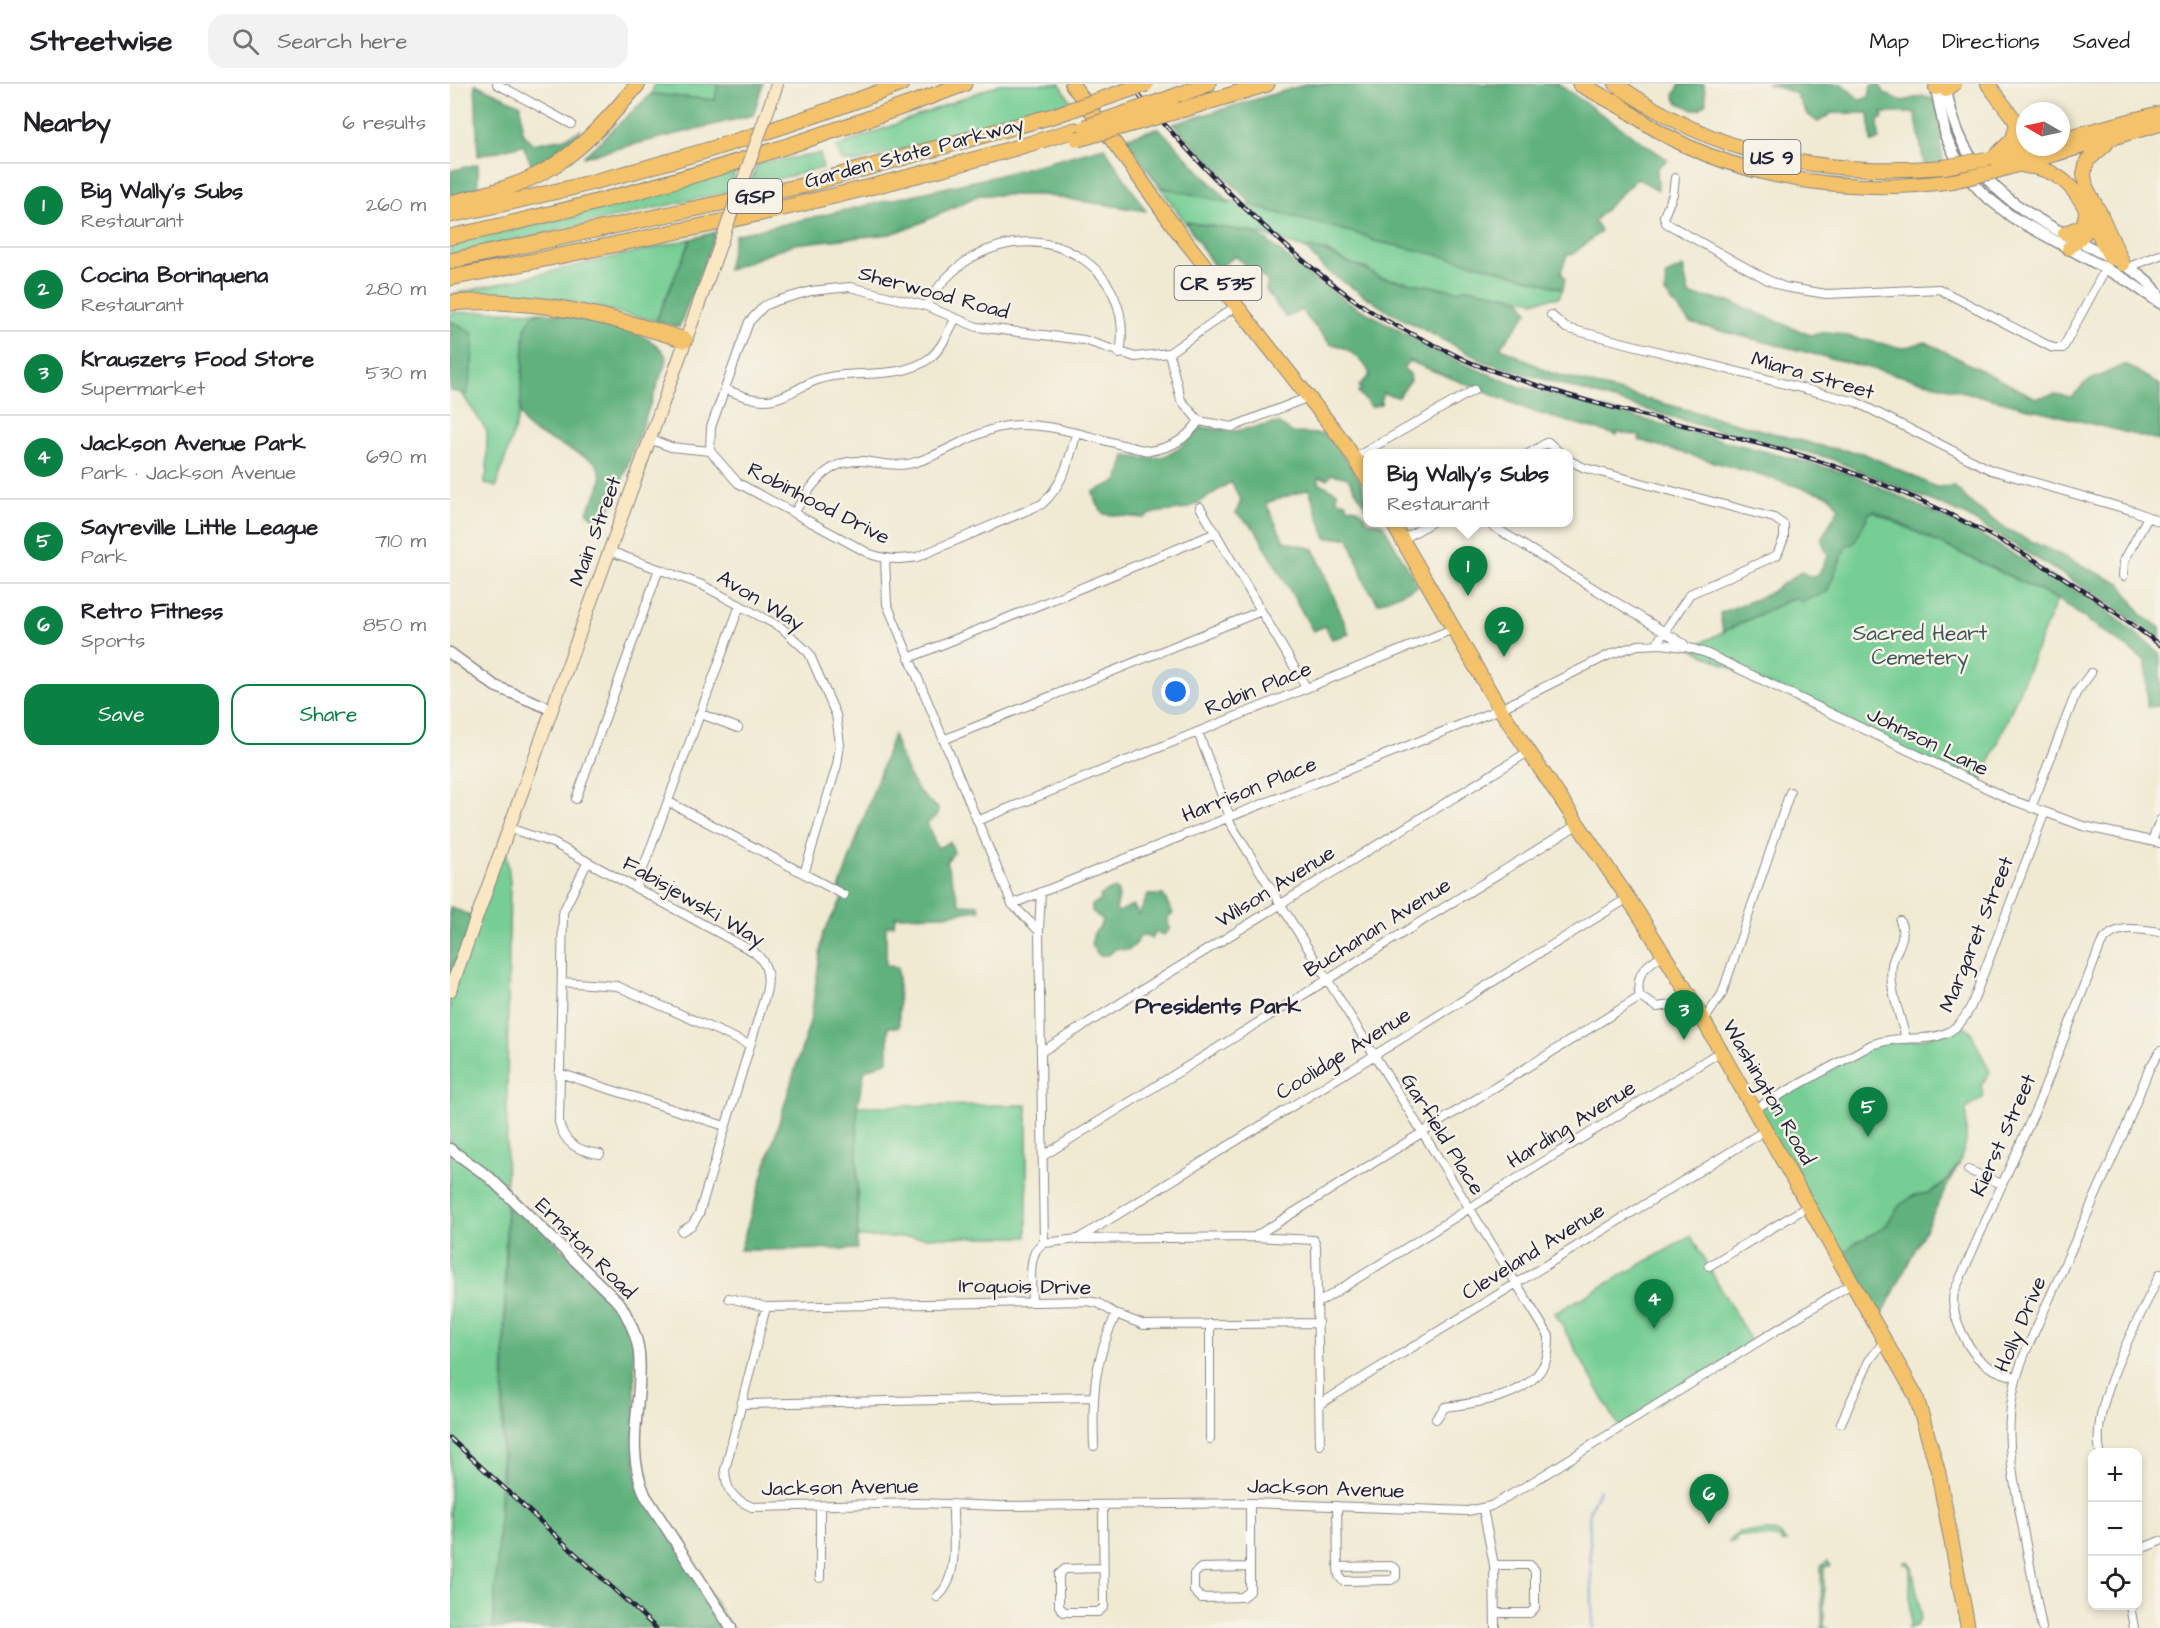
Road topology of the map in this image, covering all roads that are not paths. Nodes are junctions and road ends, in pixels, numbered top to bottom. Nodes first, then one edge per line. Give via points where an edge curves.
1 (497, 84) edge
2 (638, 84) edge
3 (777, 84) edge
4 (901, 84) edge
5 (964, 84) edge
6 (1072, 84) edge
7 (1146, 84) edge
8 (1208, 84) edge
9 (1267, 84) edge
10 (1580, 84) edge
11 (1594, 84) edge
12 (1616, 84) edge
13 (1988, 84) edge
14 (1997, 84) edge
15 (1942, 86) edge
16 (1179, 103) junction
17 (2016, 106) edge
18 (1622, 107) junction
19 (2160, 113) edge
20 (571, 124) dead end
21 (2160, 124) edge
22 (2070, 134) edge
23 (2075, 135) junction
24 (2070, 136) edge
25 (2113, 139) junction
26 (2016, 153) edge
27 (1991, 163) junction
28 (2014, 165) junction
29 (1675, 178) dead end
30 (450, 203) edge
31 (2090, 206) junction
32 (450, 215) edge
33 (2095, 223) junction
34 (2065, 233) junction
35 (450, 237) edge
36 (2075, 244) junction
37 (2160, 255) edge
38 (450, 261) edge
39 (2117, 264) junction
40 (450, 278) edge
41 (2160, 301) edge
42 (450, 303) edge
43 (926, 306) junction
44 (1236, 306) junction
45 (1551, 315) dead end
46 (955, 319) junction
47 (685, 340) junction
48 (1120, 354) junction
49 (1169, 354) junction
50 (724, 389) junction
51 (1473, 390) dead end
52 (1309, 397) junction
53 (1199, 421) junction
54 (1076, 435) junction
55 (650, 439) junction
56 (1370, 449) edge
57 (1535, 449) edge
58 (1556, 449) edge
59 (710, 451) junction
60 (1363, 453) edge
61 (1354, 458) junction
62 (1573, 462) edge
63 (1363, 472) edge
64 (1200, 507) dead end
65 (794, 513) junction
66 (2148, 517) junction
67 (2160, 522) edge
68 (1395, 527) edge
69 (1424, 527) edge
70 (1494, 527) edge
71 (1216, 533) junction
72 (1402, 540) junction
73 (609, 551) junction
74 (885, 559) junction
75 (659, 570) junction
76 (2123, 576) dead end
77 (740, 605) junction
78 (1261, 611) junction
79 (1454, 629) junction
80 (1662, 631) junction
81 (1656, 644) junction
82 (1690, 648) junction
83 (450, 653) edge
84 (909, 658) junction
85 (2091, 673) dead end
86 (1306, 687) junction
87 (551, 709) junction
88 (1500, 709) junction
89 (701, 714) junction
90 (738, 728) dead end
91 (1198, 732) junction
92 (943, 740) junction
93 (1528, 752) junction
94 (1790, 792) dead end
95 (576, 799) dead end
96 (669, 802) junction
97 (2031, 808) junction
98 (2044, 814) junction
99 (1228, 817) junction
100 (2160, 820) edge
101 (977, 821) junction
102 (1577, 825) junction
103 (508, 828) junction
104 (2156, 842) edge
105 (587, 863) junction
106 (804, 874) junction
107 (636, 888) junction
108 (1041, 892) junction
109 (844, 895) dead end
110 (1628, 898) junction
111 (1012, 904) junction
112 (1281, 904) junction
113 (1900, 921) dead end
114 (1039, 931) junction
115 (2160, 932) edge
116 (1664, 954) junction
117 (1327, 980) junction
118 (562, 982) junction
119 (450, 991) edge
120 (1689, 995) junction
121 (1640, 997) junction
122 (1704, 1020) junction
123 (1906, 1039) junction
124 (750, 1046) junction
125 (1721, 1051) junction
126 (2160, 1051) edge
127 (1041, 1052) junction
128 (1373, 1055) junction
129 (560, 1073) junction
130 (1754, 1109) junction
131 (725, 1126) junction
132 (1766, 1130) junction
133 (1421, 1132) junction
134 (450, 1149) edge
135 (600, 1154) dead end
136 (1043, 1156) junction
137 (1968, 1170) dead end
138 (2002, 1184) junction
139 (1809, 1205) junction
140 (1468, 1209) junction
141 (682, 1231) dead end
142 (1255, 1237) junction
143 (1078, 1239) junction
144 (1044, 1243) junction
145 (1709, 1266) dead end
146 (2160, 1274) edge
147 (1518, 1282) junction
148 (1854, 1282) junction
149 (729, 1298) dead end
150 (1032, 1302) junction
151 (1318, 1303) junction
152 (766, 1307) junction
153 (1116, 1314) junction
154 (1210, 1323) junction
155 (1318, 1323) junction
156 (1886, 1339) junction
157 (2016, 1377) junction
158 (1092, 1397) junction
159 (741, 1404) junction
160 (1320, 1404) junction
161 (1437, 1419) dead end
162 (1841, 1423) dead end
163 (1210, 1439) dead end
164 (1320, 1445) dead end
165 (1094, 1446) dead end
166 (2100, 1448) edge
167 (1250, 1503) junction
168 (952, 1504) junction
169 (1103, 1505) junction
170 (1337, 1506) junction
171 (820, 1507) junction
172 (1484, 1509) junction
173 (2160, 1541) edge
174 (2142, 1548) edge
175 (1494, 1565) junction
176 (1250, 1567) junction
177 (1338, 1567) junction
178 (1103, 1568) junction
179 (820, 1578) dead end
180 (938, 1597) dead end
181 (2131, 1610) edge
182 (1495, 1613) junction
183 (731, 1628) edge
184 (1495, 1628) edge
185 (1968, 1628) edge
186 (2042, 1628) edge
187 (2134, 1628) edge

1 - 20 street
2 - 30 highway via 589,140 554,167 524,182
3 - 47 main road, Main Street, bridge
4 - 32 highway via 668,162 578,187
5 - 35 highway, Garden State Parkway / GSP via 689,175 556,213
6 - 44 main road, CR 535
7 - 38 highway, Garden State Parkway / GSP, bridge via 1056,115 801,186
8 - 16 highway
9 - 16 highway
10 - 18 highway
11 - 18 main road, US 9
12 - 27 main road, US 9, bridge via 1696,131 1778,159 1866,170
13 - 27 main road via 2017,123 2013,139
14 - 17 main road
15 - 34 street via 1950,117 1975,167 2000,193
15 - 36 street via 1946,137 1963,171 2012,218
16 - 40 highway, Garden State Parkway / GSP, bridge via 1076,135 713,225
18 - 27 main road, US 9, bridge via 1652,127 1734,163 1822,183 1881,187 1953,181
19 - 23 main road
21 - 25 main road, US 9
22 - 23 main road
23 - 24 main road
25 - 28 main road, US 9
25 - 31 main road via 2087,161 2084,174
26 - 27 main road, US 9
27 - 28 main road, US 9
28 - 31 main road via 2054,172
29 - 39 street via 1664,216 1666,223 1768,280 1818,294 1939,289 2053,348 2063,348
31 - 33 main road
31 - 34 main road via 2083,225
31 - 39 main road
33 - 36 main road
33 - 39 main road
34 - 36 street
36 - 39 street
37 - 39 street
39 - 41 street
39 - 41 street via 2146,280 2158,292
42 - 47 highway via 556,306
43 - 46 street, Sherwood Road
43 - 48 street via 942,282 975,256 1014,244 1061,248 1085,260 1106,280 1123,319
43 - 50 street, Sherwood Road via 850,287 812,291 776,301 764,306 749,322
44 - 49 street
44 - 52 main road, CR 535
45 - 66 street, Miara Street via 1566,328 1856,402 2003,475
46 - 48 street, Sherwood Road via 1001,332 1084,340
46 - 50 street via 929,359 900,370 817,380 776,399 765,400
47 - 55 main road, Main Street
48 - 49 street, Sherwood Road
49 - 53 street via 1181,400
50 - 59 street, Sherwood Road via 711,427
51 - 56 street
52 - 53 street via 1232,427
52 - 61 main road, CR 535
53 - 54 street via 1177,443 1149,451
54 - 65 street via 1038,425 1018,425 996,428 908,464 840,464 819,477
54 - 74 street, Robinhood Drive via 1062,480 1042,504 917,557
55 - 59 street via 671,447
55 - 73 main road, Main Street
57 - 58 street via 1548,442
59 - 65 street, Robinhood Drive via 738,483
60 - 61 street
61 - 63 main road, CR 535
62 - 80 street via 1774,518 1784,525 1784,538 1776,555 1690,594
64 - 71 street
65 - 74 street, Robinhood Drive
66 - 67 street, Miara Street
66 - 76 street via 2124,561
68 - 72 main road, Washington Road
69 - 72 street
70 - 80 street, Johnson Lane
71 - 78 street
71 - 84 street
72 - 79 main road, Washington Road
73 - 75 street, Avon Way
73 - 87 main road, Main Street
74 - 84 street via 886,604
75 - 77 street, Avon Way via 702,585
75 - 95 street
77 - 89 street
77 - 106 street, Avon Way via 796,639 809,653 836,715 839,755
78 - 86 street
78 - 92 street
79 - 86 street, Robin Place
79 - 88 main road, Washington Road
80 - 81 street
80 - 82 street, Johnson Lane
81 - 82 street, Johnson Lane
81 - 88 street, Johnson Lane via 1605,656
82 - 97 street, Johnson Lane
83 - 87 street via 495,686
84 - 92 street
85 - 97 street via 2076,693
86 - 91 street, Robin Place
87 - 103 main road, Main Street
88 - 93 main road, Washington Road
88 - 99 street, Harrison Place
89 - 90 street
89 - 96 street
91 - 99 street, Garfield Place
91 - 101 street, Robin Place
92 - 101 street
93 - 102 main road, Washington Road
93 - 112 street, Wilson Avenue
94 - 122 street via 1722,994
96 - 106 street
96 - 107 street
97 - 98 street, Johnson Lane
98 - 104 street, Johnson Lane
98 - 123 street, Margaret Street via 1965,1019 1946,1035
99 - 108 street, Harrison Place
99 - 112 street, Garfield Place
100 - 104 street
101 - 111 street
102 - 110 main road, Washington Road
102 - 117 street, Buchanan Avenue
103 - 105 street, Fabisjewski Way via 553,843
103 - 119 main road, Main Street
105 - 107 street, Fabisjewski Way
105 - 118 street via 563,912
106 - 109 street
107 - 124 street, Fabisjewski Way via 760,956 768,982
108 - 111 street, Harrison Place
108 - 114 street
110 - 116 main road, Washington Road
110 - 128 street, Coolidge Avenue
111 - 114 street
112 - 117 street, Garfield Place
112 - 127 street, Wilson Avenue
113 - 123 street via 1904,935 1892,963 1892,978
114 - 127 street
115 - 138 street, Kierst Street via 2121,929 2101,944
116 - 120 main road, Washington Road
116 - 121 street via 1642,969
117 - 128 street, Garfield Place
117 - 136 street, Buchanan Avenue
118 - 124 street via 617,986
118 - 129 street
120 - 121 street via 1664,1007 1650,1005
120 - 122 main road, Washington Road
121 - 133 street
122 - 125 main road, Washington Road
123 - 130 street, Margaret Street via 1871,1045
124 - 131 street, Fabisjewski Way
125 - 130 main road, Washington Road
125 - 140 street, Harding Avenue
126 - 157 street, Holly Drive
127 - 136 street
128 - 133 street, Garfield Place
128 - 143 street, Coolidge Avenue
129 - 131 street
129 - 135 street via 561,1132 574,1147
130 - 132 main road, Washington Road
131 - 141 street, Fabisjewski Way via 699,1214
132 - 139 main road, Washington Road
132 - 147 street, Cleveland Avenue
133 - 140 street, Garfield Place
133 - 142 street
134 - 183 street, Ernston Road via 489,1177 621,1305 639,1351 636,1474 645,1495
136 - 144 street
137 - 138 street
138 - 157 street, Kierst Street via 1956,1287 1952,1308 1979,1359 1990,1368
139 - 145 street
139 - 148 main road, Washington Road
140 - 147 street, Garfield Place
140 - 151 street, Harding Avenue
142 - 143 street
142 - 151 street via 1314,1240
143 - 144 street
144 - 150 street via 1038,1245 1034,1254
146 - 166 street via 2104,1399 2098,1422
147 - 160 street, Cleveland Avenue
147 - 161 street, Garfield Place via 1549,1336 1546,1360 1515,1390 1494,1399 1445,1407
148 - 156 main road, Washington Road
148 - 172 street, Jackson Avenue
149 - 152 street, Iroquois Drive
150 - 152 street, Iroquois Drive
150 - 153 street, Iroquois Drive via 1098,1303
151 - 155 street
152 - 159 street
153 - 154 street, Iroquois Drive via 1144,1324
153 - 158 street via 1099,1355
154 - 155 street, Iroquois Drive
154 - 163 street
155 - 160 street
156 - 162 street via 1869,1361
156 - 185 main road, Washington Road via 1924,1415
157 - 186 street, Holly Drive via 2009,1412 2009,1451
158 - 159 street
158 - 165 street
159 - 171 street, Jackson Avenue via 725,1470 726,1487 735,1500 752,1507
160 - 164 street
167 - 169 street, Jackson Avenue
167 - 170 street, Jackson Avenue
167 - 176 street
168 - 169 street, Jackson Avenue
168 - 171 street, Jackson Avenue
168 - 180 street via 951,1575 947,1590
169 - 178 street
170 - 172 street, Jackson Avenue
170 - 177 street
171 - 179 street
172 - 175 street
173 - 174 street
175 - 182 street
175 - 182 street via 1530,1565 1535,1570 1535,1608 1530,1613
176 - 176 street via 1250,1591 1242,1597 1201,1598 1194,1591 1194,1574 1201,1568
177 - 177 street via 1343,1581 1396,1577 1391,1566
178 - 178 street via 1104,1607 1098,1612 1064,1612 1059,1606 1059,1574 1065,1569
181 - 187 street
182 - 184 street

